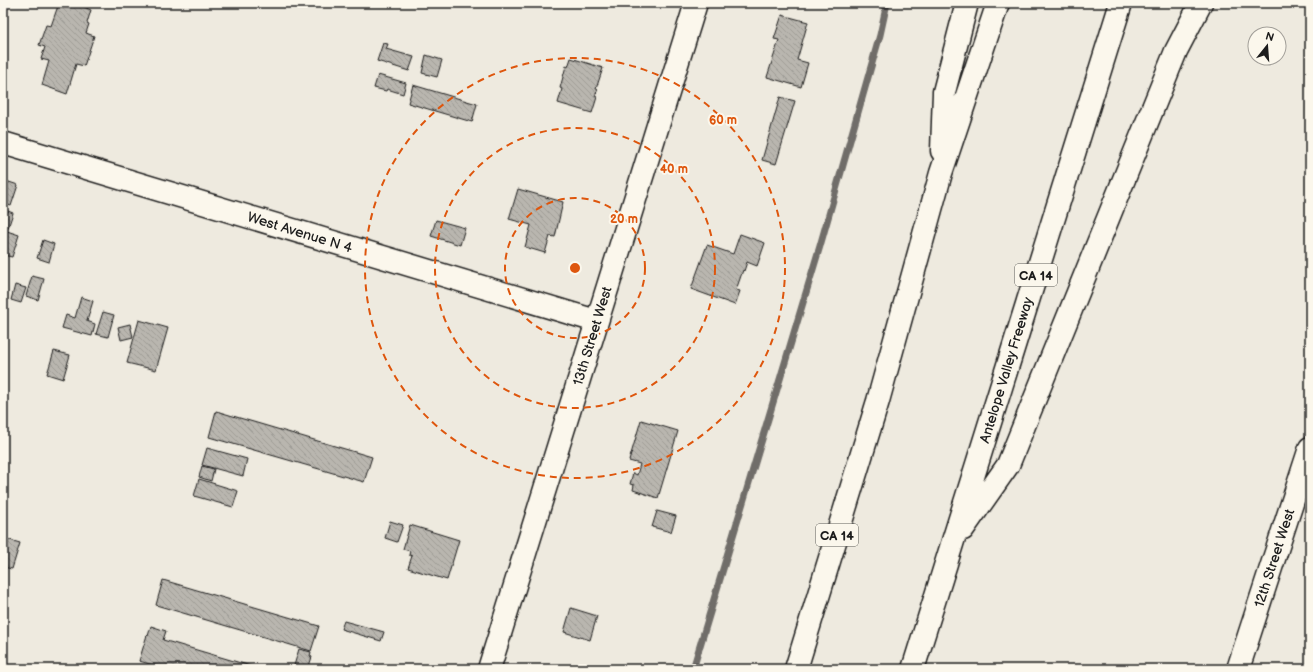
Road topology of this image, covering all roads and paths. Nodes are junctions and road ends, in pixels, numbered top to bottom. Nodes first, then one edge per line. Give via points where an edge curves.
1 (696, 3) edge
2 (967, 3) edge
3 (998, 3) edge
4 (1121, 3) edge
5 (1200, 3) edge
6 (3, 143) edge
7 (941, 173) junction
8 (596, 321) junction
9 (1310, 448) edge
10 (951, 547) junction
11 (488, 669) edge
12 (796, 669) edge
13 (913, 669) edge
14 (1238, 669) edge

1 - 8 main road, 13th Street West
2 - 7 main road via 944,92
3 - 7 main road, CA 14
4 - 10 main road, Antelope Valley Freeway / CA 14
5 - 10 main road via 1176,51 1008,465
6 - 8 main road, West Avenue N 4
7 - 12 main road, CA 14 via 878,401
8 - 11 main road, 13th Street West
9 - 14 main road, 12th Street West
10 - 13 main road, Antelope Valley Freeway / CA 14

